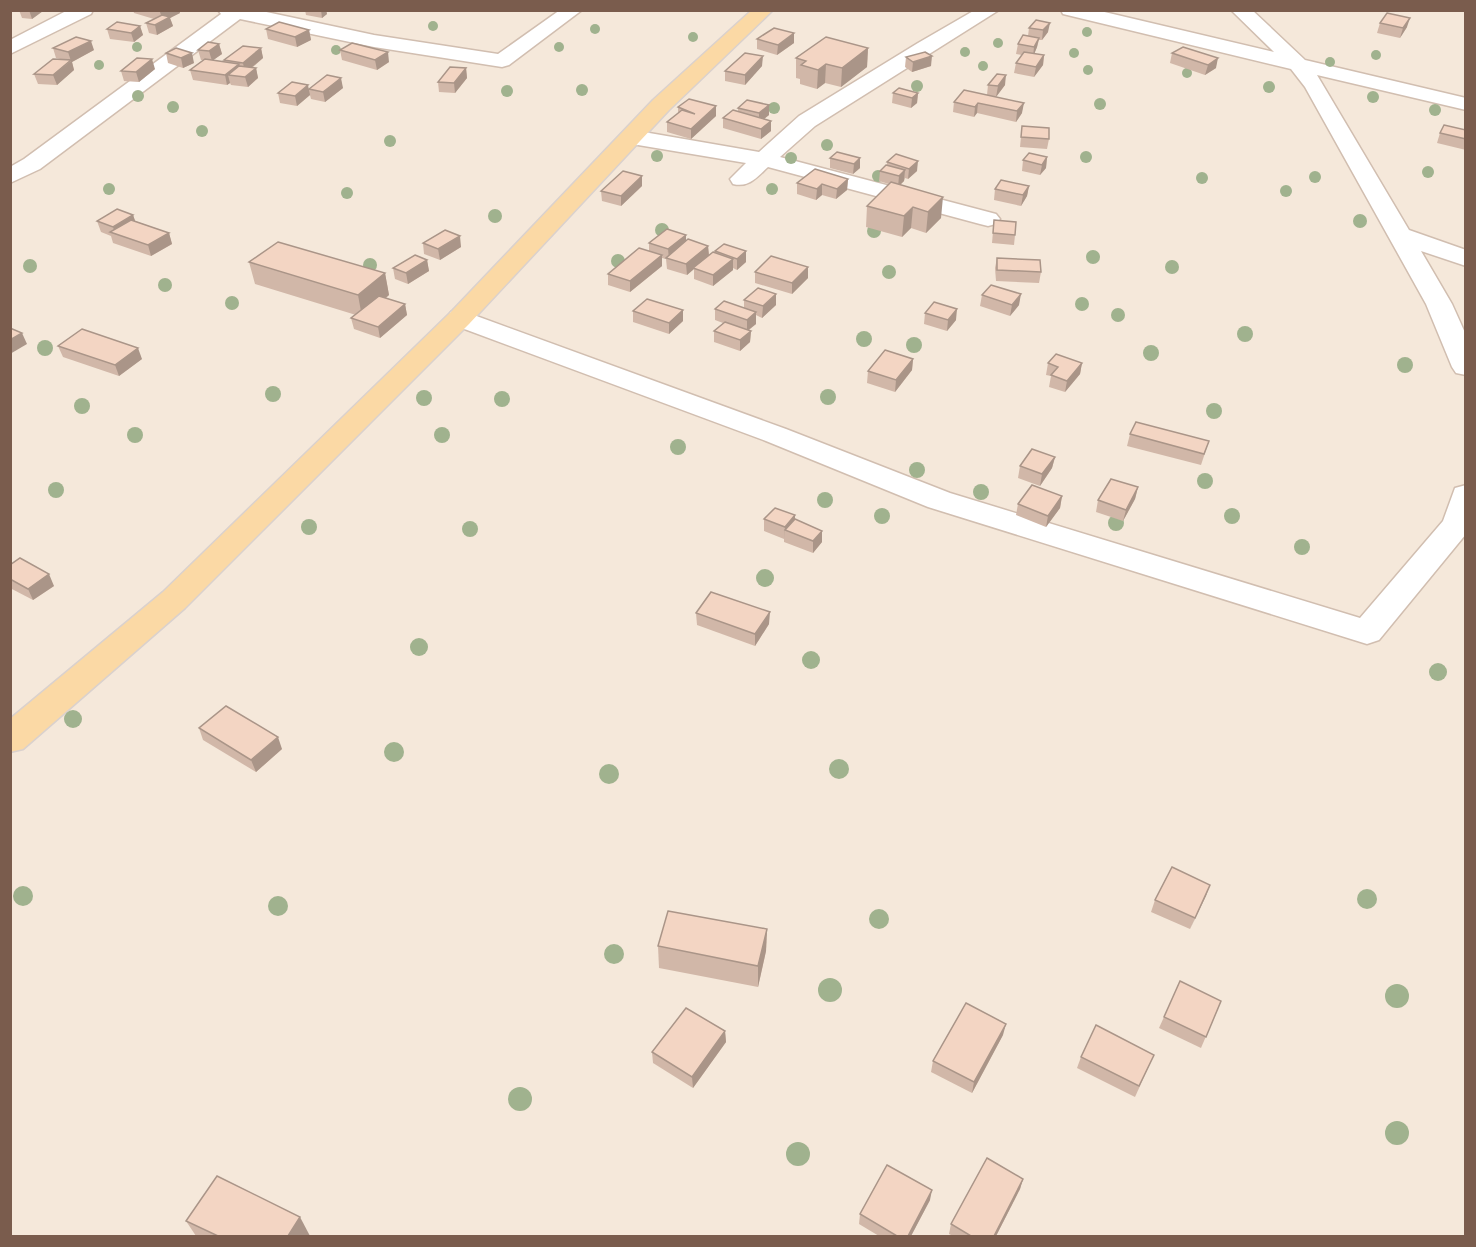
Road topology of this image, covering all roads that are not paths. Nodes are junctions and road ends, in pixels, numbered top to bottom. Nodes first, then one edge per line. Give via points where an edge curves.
1 (84, 10) edge
2 (573, 10) edge
3 (764, 10) edge
4 (990, 10) edge
5 (1070, 10) edge
6 (1240, 10) edge
7 (232, 11) edge
8 (10, 48) edge
9 (1300, 66) junction
10 (1466, 104) edge
11 (632, 137) junction
12 (763, 159) junction
13 (10, 176) edge
14 (741, 179) dead end
15 (988, 219) dead end
16 (1400, 235) junction
17 (1466, 259) edge
18 (460, 318) junction
19 (1466, 367) edge
20 (1466, 495) edge
21 (10, 739) edge

1 - 8 street
2 - 7 street via 502,61 363,39
3 - 11 main road
4 - 12 street via 807,121
5 - 9 street
6 - 9 street
7 - 13 street via 32,164
9 - 10 street
9 - 16 street
11 - 12 street
11 - 18 main road
12 - 14 street
12 - 15 street
16 - 17 street
16 - 19 street via 1439,304
18 - 20 street via 766,431 939,500 1367,632 1457,524
18 - 21 main road via 174,600

